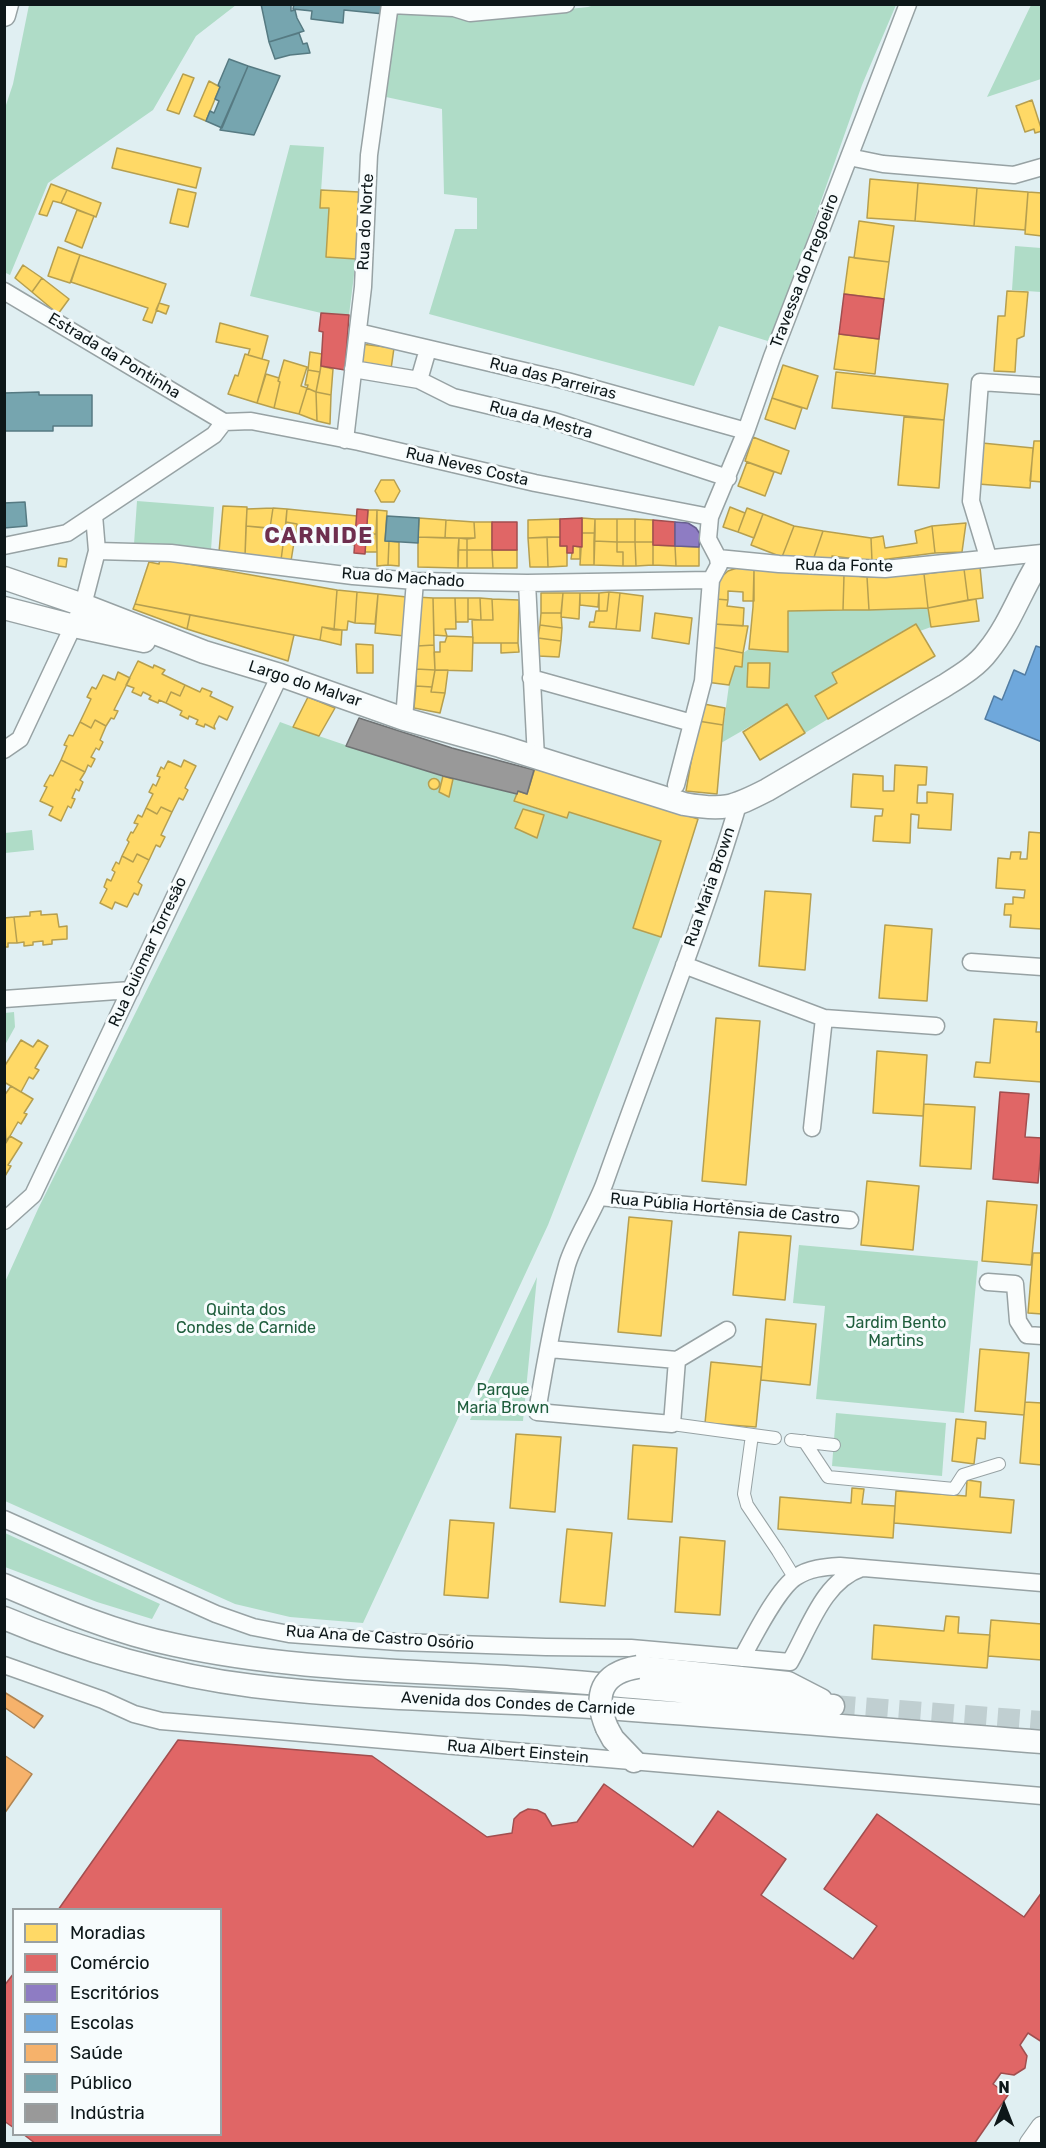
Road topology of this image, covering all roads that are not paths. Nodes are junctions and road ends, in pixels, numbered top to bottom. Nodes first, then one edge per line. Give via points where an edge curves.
1 (7, 4) edge
2 (566, 4) edge
3 (908, 4) edge
4 (390, 5) edge
5 (4, 15) edge
6 (849, 157) junction
7 (1041, 167) edge
8 (4, 291) edge
9 (358, 332) junction
10 (428, 349) junction
11 (353, 369) junction
12 (419, 380) junction
13 (1041, 386) edge
14 (224, 422) junction
15 (746, 431) junction
16 (345, 440) junction
17 (728, 478) junction
18 (94, 515) junction
19 (710, 517) junction
20 (4, 546) edge
21 (97, 551) junction
22 (1041, 555) edge
23 (988, 558) junction
24 (716, 568) junction
25 (4, 578) edge
26 (415, 581) junction
27 (527, 583) junction
28 (83, 605) junction
29 (4, 608) edge
30 (74, 626) junction
31 (204, 652) junction
32 (280, 675) junction
33 (531, 678) junction
34 (404, 719) junction
35 (692, 723) junction
36 (4, 750) edge
37 (536, 758) junction
38 (676, 785) dead end
39 (738, 805) junction
40 (971, 962) dead end
41 (684, 964) junction
42 (1041, 967) edge
43 (131, 990) junction
44 (4, 999) edge
45 (824, 1018) junction
46 (936, 1026) dead end
47 (813, 1128) dead end
48 (599, 1197) junction
49 (850, 1220) dead end
50 (4, 1221) edge
51 (988, 1282) dead end
52 (727, 1330) dead end
53 (1041, 1336) edge
54 (549, 1349) junction
55 (677, 1360) junction
56 (672, 1424) junction
57 (752, 1435) junction
58 (775, 1438) dead end
59 (834, 1445) dead end
60 (999, 1464) dead end
61 (4, 1519) edge
62 (862, 1568) junction
63 (794, 1577) junction
64 (1041, 1583) edge
65 (4, 1585) edge
66 (4, 1618) edge
67 (742, 1658) junction
68 (4, 1665) edge
69 (1041, 1742) edge
70 (634, 1761) junction
71 (1041, 1796) edge
72 (1041, 2127) edge
73 (1030, 2144) edge

1 - 5 main road
2 - 4 street via 470,13 454,8
3 - 6 street, Travessa do Pregoeiro
4 - 9 street, Rua do Norte via 369,155
6 - 7 street via 883,164 1014,175
6 - 15 street, Travessa do Pregoeiro
8 - 14 street, Estrada da Pontinha
9 - 10 street, Rua das Parreiras
9 - 11 street, Rua do Norte
10 - 12 street
10 - 15 street, Rua das Parreiras via 567,381
11 - 12 street, Rua da Mestra
11 - 16 street, Rua do Norte
12 - 17 street, Rua da Mestra via 453,397 554,421
13 - 23 street via 980,382 970,501
14 - 16 street, Rua Neves Costa via 251,421
14 - 18 street via 214,435
15 - 17 street, Travessa do Pregoeiro
16 - 19 street, Rua Neves Costa
17 - 19 street, Travessa do Pregoeiro
18 - 20 street via 68,533
18 - 21 street
19 - 24 street, Travessa do Pregoeiro via 708,540
21 - 26 street, Rua do Machado via 171,553
21 - 28 street
22 - 23 street, Rua da Fonte
22 - 39 main road, Rua Maria Brown via 999,637 969,670
23 - 24 street, Rua da Fonte via 885,569 779,564
24 - 27 street, Rua do Machado
24 - 35 street via 703,681
25 - 28 main road, Largo do Malvar
26 - 27 street, Rua do Machado
26 - 34 street
27 - 33 street
28 - 30 street
28 - 31 main road, Largo do Malvar
29 - 30 main road, Largo do Malvar
30 - 31 main road, Largo do Malvar
30 - 36 street via 20,739
31 - 32 main road, Largo do Malvar
32 - 34 main road, Largo do Malvar
32 - 43 street, Rua Guiomar Torresão
33 - 35 street
33 - 37 street
34 - 37 main road, Largo do Malvar
35 - 38 street
37 - 39 main road, Largo do Malvar via 684,804 710,809
39 - 41 street, Rua Maria Brown
40 - 42 street
41 - 45 street
41 - 48 street, Rua Maria Brown
43 - 44 street
43 - 50 street, Rua Guiomar Torresão via 33,1195
45 - 46 street
45 - 47 street
48 - 49 street, Rua Públia Hortênsia de Castro
48 - 54 street, Rua Maria Brown via 568,1263
51 - 53 street via 1016,1284 1018,1321 1028,1335
52 - 55 street
54 - 55 street
54 - 56 street, Rua Maria Brown via 537,1412
55 - 56 street
56 - 57 street
57 - 58 street
57 - 63 street via 744,1494 747,1505
59 - 60 street via 797,1440 828,1477 954,1490 963,1475
61 - 67 street, Rua Ana de Castro Osório via 216,1614 289,1634 409,1642 631,1648
62 - 63 street via 824,1567
62 - 64 street
62 - 67 street, Rua Ana de Castro Osório via 832,1586 790,1662
63 - 67 street
65 - 70 main road, Avenida dos Condes de Carnide, bridge via 103,1625 173,1645 246,1658 366,1670 630,1686 833,1706 788,1683 638,1668 622,1670 609,1679 602,1689 601,1713 613,1739
66 - 69 main road, Avenida dos Condes de Carnide via 159,1668 249,1686 637,1710
68 - 70 street, Rua Albert Einstein via 161,1721
70 - 71 street, Rua Albert Einstein
72 - 73 street

